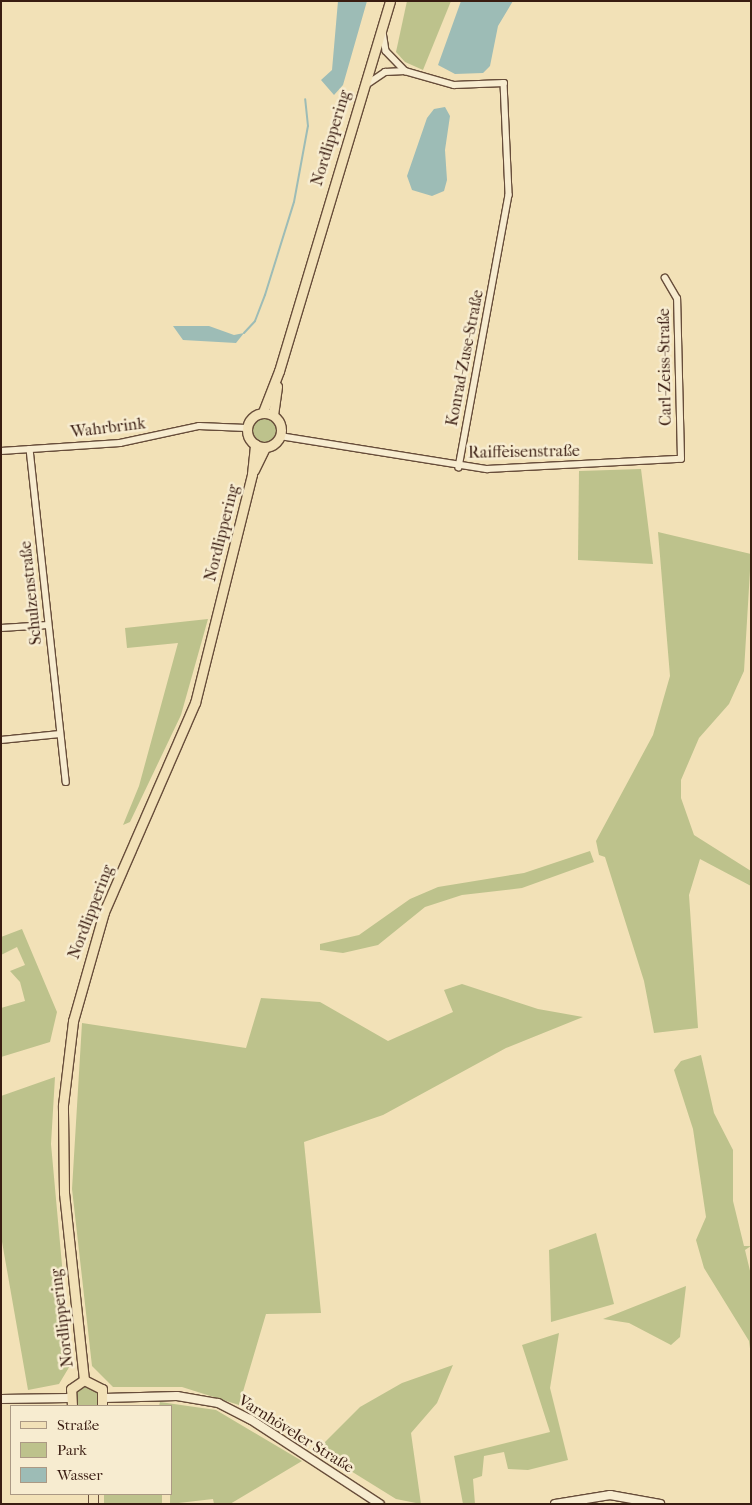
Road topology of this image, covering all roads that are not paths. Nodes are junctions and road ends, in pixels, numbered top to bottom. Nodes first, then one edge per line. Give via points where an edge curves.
1 (390, 1) edge
2 (384, 18) junction
3 (405, 71) junction
4 (360, 93) junction
5 (665, 278) dead end
6 (280, 371) junction
7 (263, 412) junction
8 (273, 415) junction
9 (246, 428) junction
10 (280, 436) junction
11 (254, 444) junction
12 (266, 447) junction
13 (30, 449) junction
14 (1, 451) edge
15 (681, 459) joint
16 (459, 467) junction
17 (252, 474) junction
18 (48, 625) junction
19 (1, 628) edge
20 (60, 734) junction
21 (1, 740) edge
22 (66, 782) dead end
23 (84, 1380) junction
24 (1, 1400) edge
25 (70, 1402) edge
26 (103, 1402) edge
27 (380, 1504) edge
28 (555, 1504) edge
29 (660, 1504) edge

1 - 2 main road, Nordlippering
2 - 3 street via 386,51
2 - 4 main road, Nordlippering
3 - 4 street via 377,75
3 - 16 street, Konrad-Zuse-Straße via 454,85 504,83 509,195
4 - 6 main road, Nordlippering
5 - 15 street, Carl-Zeiss-Straße via 677,299
6 - 7 main road, Nordlippering
6 - 8 main road, Nordlippering
7 - 8 main road
7 - 9 main road via 251,418
8 - 10 main road via 280,425
9 - 11 main road
9 - 13 street, Wahrbrink via 199,426 120,443
10 - 12 main road
10 - 16 street, Raiffeisenstraße
11 - 12 main road
11 - 17 main road, Nordlippering
12 - 17 main road, Nordlippering
13 - 14 street, Wahrbrink
13 - 18 street, Schulzenstraße
15 - 16 street, Raiffeisenstraße
17 - 23 main road, Nordlippering via 195,703 104,912 73,1021 63,1105 64,1193
18 - 19 street
18 - 20 street, Schulzenstraße
20 - 21 street
20 - 22 street, Schulzenstraße
23 - 25 main road via 73,1386
23 - 26 main road via 97,1383
24 - 25 street
26 - 27 street, Varnhöveler Straße via 177,1396 218,1403 250,1419
28 - 29 street via 610,1495

